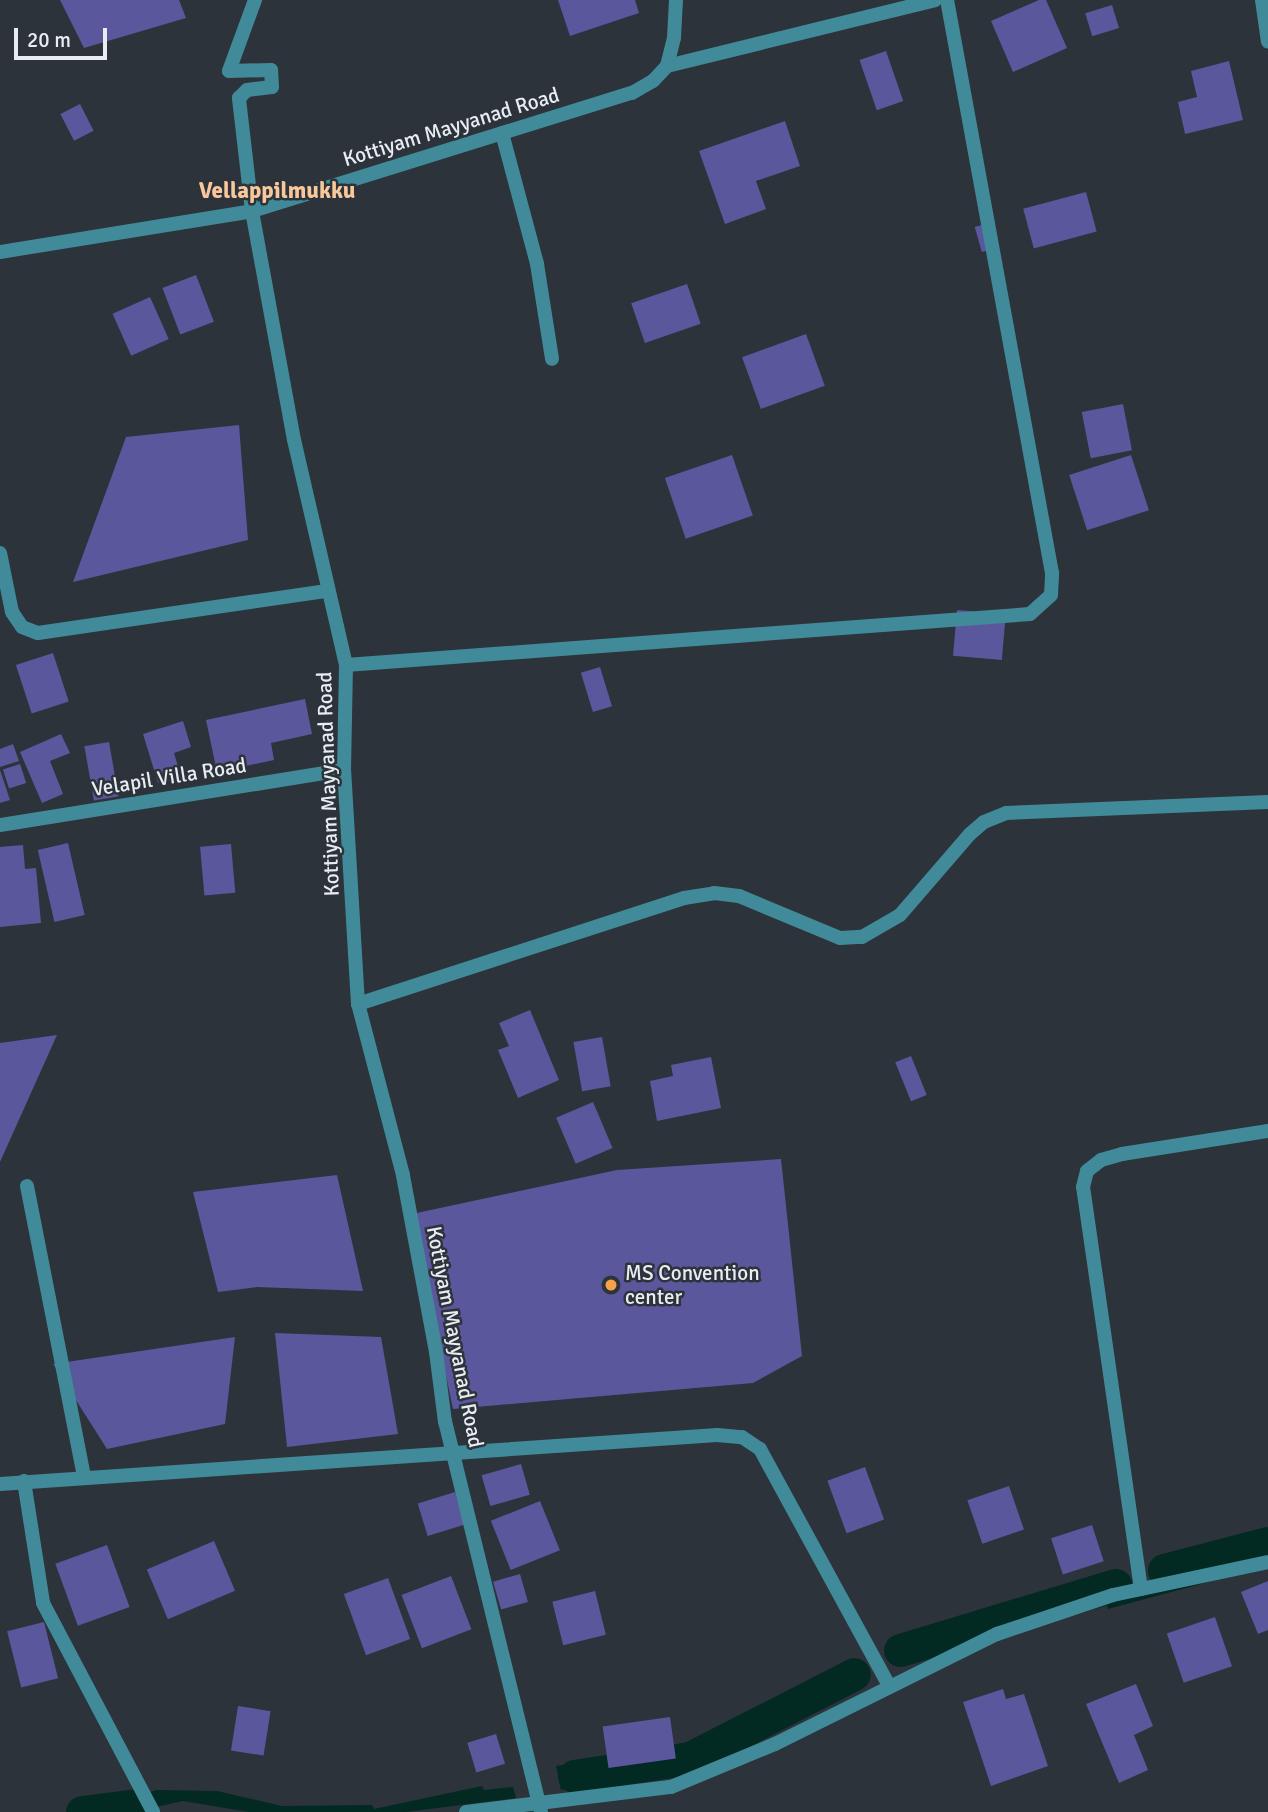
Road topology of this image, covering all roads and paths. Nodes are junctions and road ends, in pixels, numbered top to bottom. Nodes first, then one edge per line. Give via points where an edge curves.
1 (255, 0) edge
2 (676, 0) edge
3 (935, 0) edge
4 (947, 0) edge
5 (1262, 0) edge
6 (1268, 42) edge
7 (667, 66) junction
8 (502, 133) junction
9 (252, 211) junction
10 (0, 252) edge
11 (552, 359) dead end
12 (0, 553) edge
13 (327, 591) junction
14 (346, 665) junction
15 (344, 770) junction
16 (1268, 802) edge
17 (0, 825) edge
18 (358, 1004) junction
19 (1268, 1131) edge
20 (27, 1186) dead end
21 (454, 1452) junction
22 (84, 1476) junction
23 (24, 1481) junction
24 (0, 1484) edge
25 (1268, 1562) edge
26 (1141, 1589) junction
27 (890, 1687) junction
28 (539, 1808) edge
29 (153, 1812) edge
30 (466, 1812) edge

1 - 9 street via 229,71 271,70 272,87 247,90 239,98
2 - 7 street
3 - 7 street
4 - 14 street via 1052,573 1051,595 1030,614
5 - 6 street
7 - 8 street, Kottiyam Mayyanad Road via 632,93
8 - 9 street, Kottiyam Mayyanad Road
8 - 11 street via 537,264
9 - 10 street
9 - 13 street, Kottiyam Mayyanad Road
12 - 13 street via 12,612 22,627 38,633
13 - 14 street, Kottiyam Mayyanad Road
14 - 15 street, Kottiyam Mayyanad Road
15 - 17 street, Velapil Villa Road
15 - 18 street, Kottiyam Mayyanad Road
16 - 18 street via 1006,813 984,822 971,834 900,915 862,937 840,938 739,896 714,893 684,898
18 - 21 street, Kottiyam Mayyanad Road via 403,1175
19 - 26 street via 1122,1154 1101,1160 1087,1171 1083,1187
20 - 22 street
21 - 22 street
21 - 27 street via 742,1437 767,1460
21 - 28 street, Kottiyam Mayyanad Road
22 - 23 street
23 - 24 street
23 - 29 street via 43,1603
25 - 26 street
26 - 27 street via 998,1634
27 - 28 street via 775,1744 671,1787
28 - 30 street

